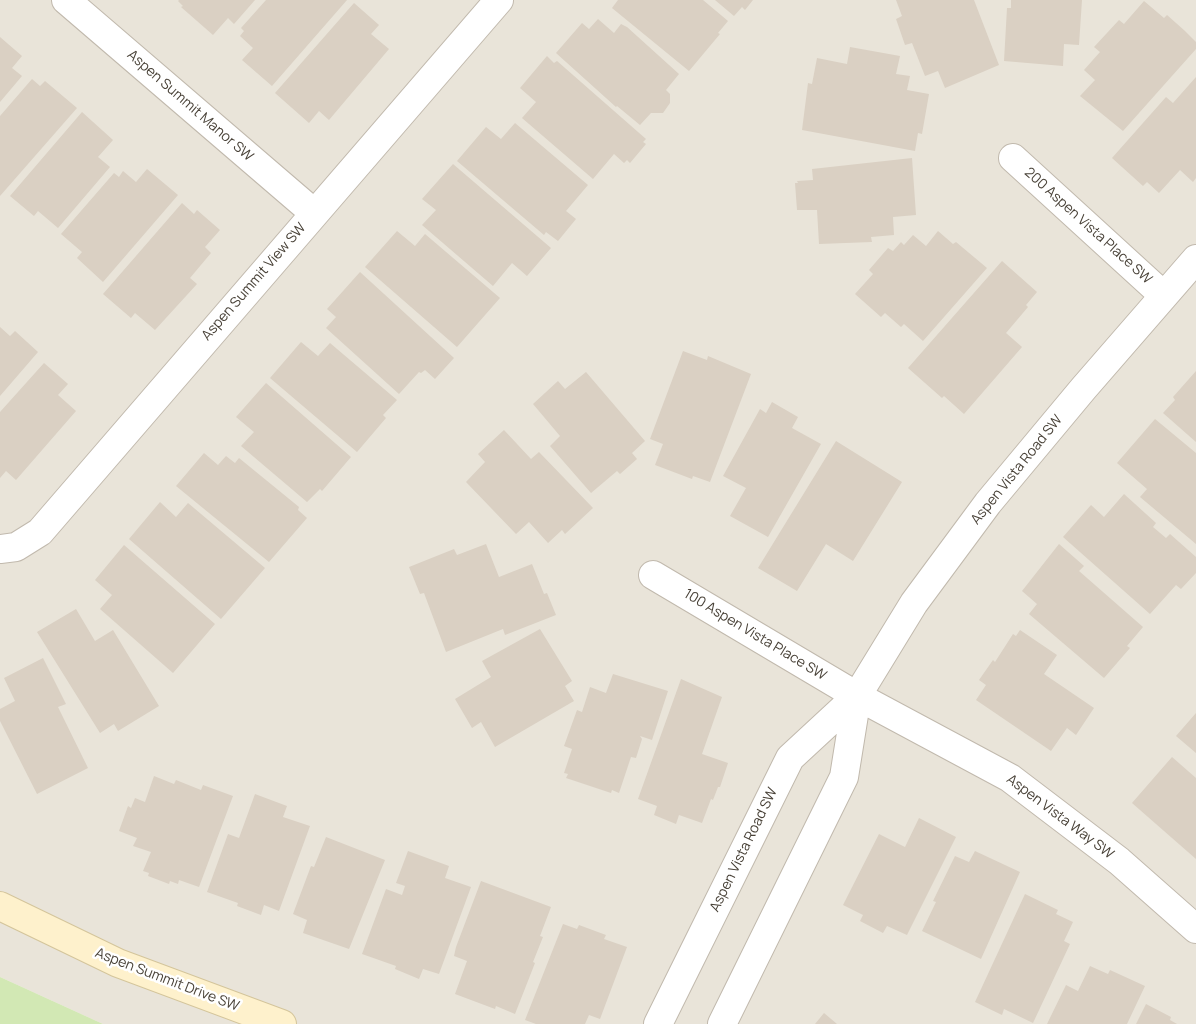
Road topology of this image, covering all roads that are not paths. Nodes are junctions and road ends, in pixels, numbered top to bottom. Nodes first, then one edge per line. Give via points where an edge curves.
1 (66, 0) edge
2 (498, 0) edge
3 (1013, 158) dead end
4 (314, 213) junction
5 (1196, 259) edge
6 (1163, 295) junction
7 (0, 549) edge
8 (653, 575) dead end
9 (856, 696) junction
10 (0, 906) edge
11 (1196, 929) edge
12 (282, 1024) edge
13 (658, 1024) edge
14 (722, 1024) edge

1 - 4 street, Aspen Summit Manor SW
2 - 4 street, Aspen Summit View SW
3 - 6 street, 200 Aspen Vista Place SW
4 - 7 street, Aspen Summit View SW via 40,532 16,547
5 - 6 street, Aspen Vista Road SW
6 - 9 street, Aspen Vista Road SW via 988,504 914,603
8 - 9 street, 100 Aspen Vista Place SW
9 - 11 street, Aspen Vista Way SW via 1010,778 1119,861
9 - 13 street, Aspen Vista Road SW via 790,758
9 - 14 street, Aspen Vista Road SW via 844,777
10 - 12 street, Aspen Summit Drive SW via 118,963

